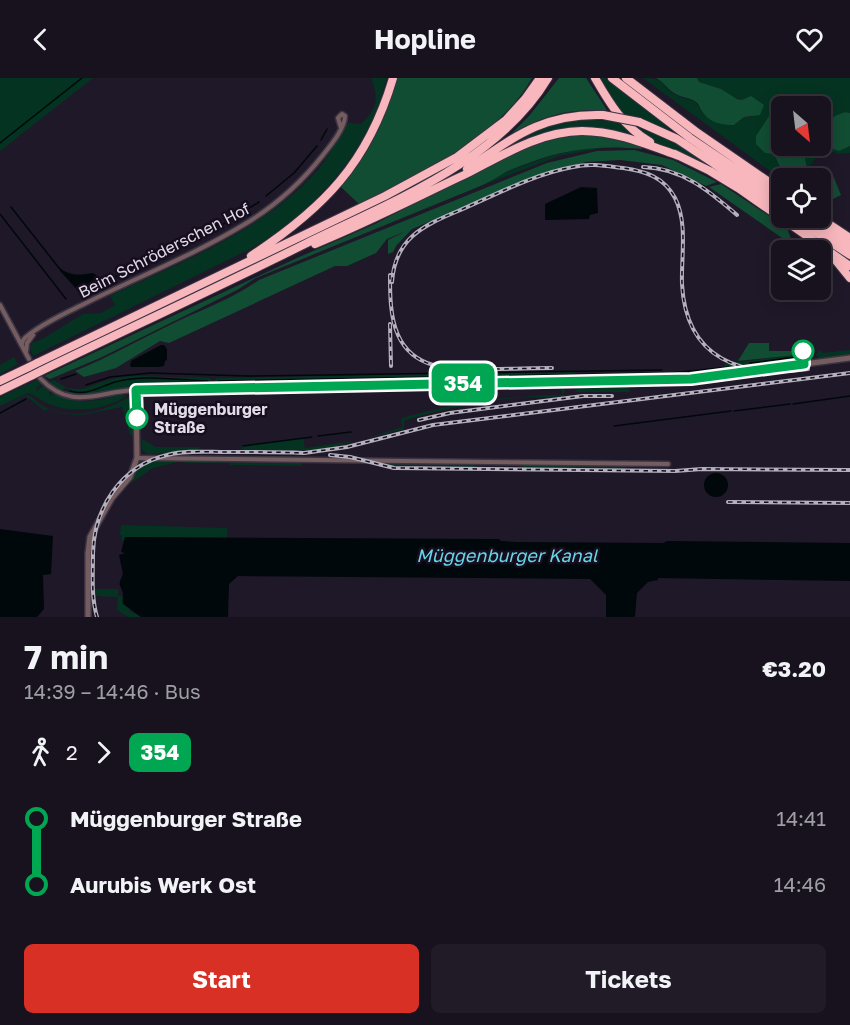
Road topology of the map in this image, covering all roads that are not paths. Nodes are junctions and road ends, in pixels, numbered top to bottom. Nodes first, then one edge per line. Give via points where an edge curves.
1 (393, 78) edge
2 (540, 78) edge
3 (548, 78) edge
4 (595, 78) edge
5 (612, 78) edge
6 (626, 78) edge
7 (341, 128) dead end
8 (679, 156) junction
9 (771, 183) edge
10 (443, 184) junction
11 (771, 193) edge
12 (771, 202) edge
13 (831, 225) edge
14 (809, 228) edge
15 (822, 228) edge
16 (850, 238) edge
17 (814, 240) edge
18 (827, 240) edge
19 (831, 243) edge
20 (831, 243) edge
21 (850, 247) edge
22 (831, 251) edge
23 (850, 255) edge
24 (831, 257) edge
25 (850, 264) edge
26 (261, 266) junction
27 (232, 269) junction
28 (850, 278) edge
29 (0, 305) edge
30 (38, 330) junction
31 (22, 344) junction
32 (26, 353) junction
33 (850, 358) edge
34 (35, 369) junction
35 (0, 381) edge
36 (136, 390) junction
37 (0, 391) edge
38 (137, 458) junction
39 (668, 464) dead end
40 (88, 617) edge

1 - 27 highway via 371,135 338,184 309,215
2 - 27 highway via 506,120 457,157
3 - 26 highway via 514,121 461,163
4 - 8 highway via 627,125
5 - 11 highway via 690,138
6 - 9 highway
7 - 30 street, Beim Schröderschen Hof via 308,173 256,217
8 - 10 highway via 612,134 573,132 531,143
8 - 17 highway via 710,171
10 - 12 highway, bridge via 541,124 573,116 603,115 639,122 678,139
10 - 26 highway
13 - 16 highway
14 - 18 highway
15 - 21 highway
19 - 23 highway
20 - 25 highway
22 - 25 highway
24 - 28 highway
26 - 34 highway
27 - 34 highway
29 - 31 street
30 - 31 street, Beim Schröderschen Hof
30 - 32 street via 27,343
31 - 32 street
32 - 34 street
33 - 36 street via 691,379
34 - 35 highway
34 - 36 street via 57,392 76,398
34 - 37 highway
36 - 38 street
38 - 39 street
38 - 40 street via 130,477 112,498 89,541

